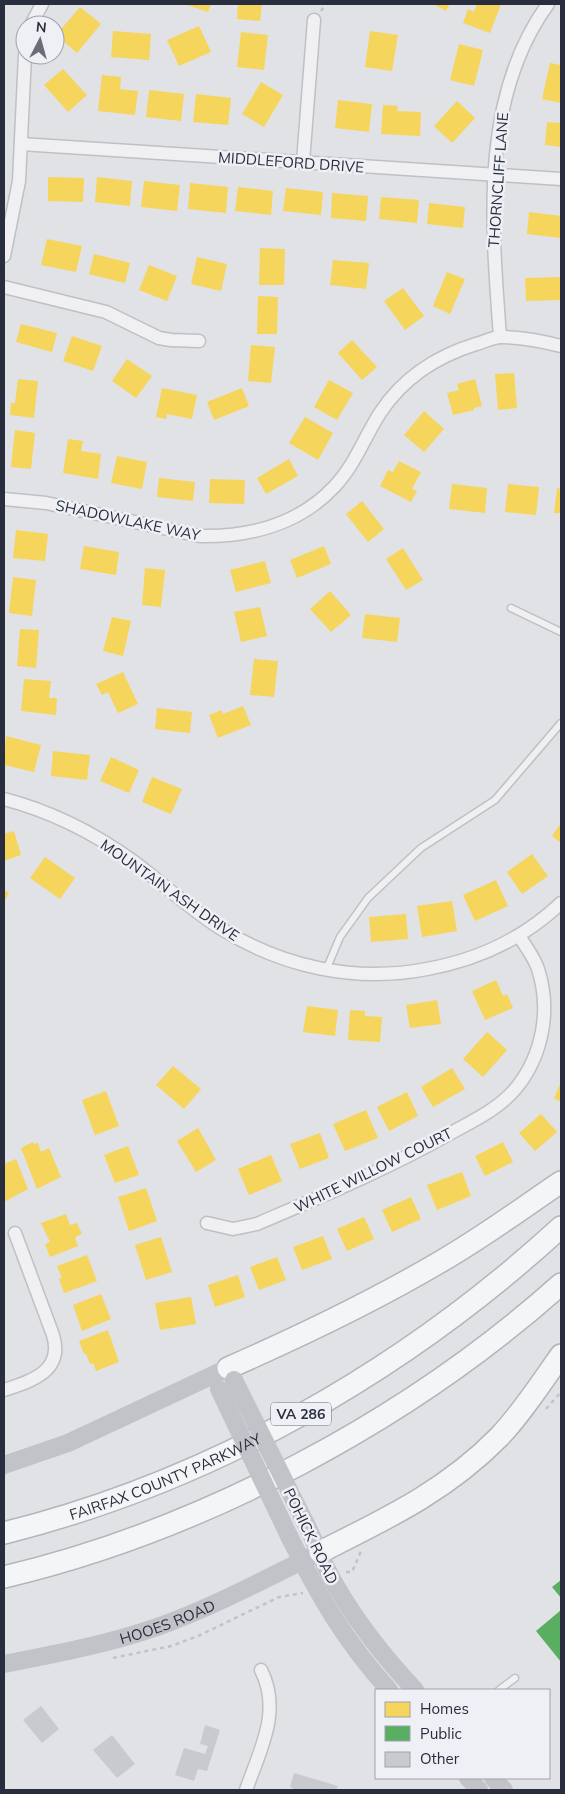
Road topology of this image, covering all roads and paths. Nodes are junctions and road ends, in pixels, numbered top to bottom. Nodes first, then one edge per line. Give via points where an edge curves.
1 (548, 4) edge
2 (314, 20) dead end
3 (25, 65) edge
4 (21, 144) junction
5 (303, 162) junction
6 (496, 176) junction
7 (561, 179) edge
8 (4, 256) edge
9 (4, 287) edge
10 (500, 337) junction
11 (199, 341) dead end
12 (561, 346) edge
13 (4, 499) edge
14 (511, 608) dead end
15 (561, 632) edge
16 (561, 723) edge
17 (4, 799) edge
18 (561, 904) edge
19 (519, 936) junction
20 (326, 970) junction
21 (561, 1182) edge
22 (207, 1224) dead end
23 (561, 1227) edge
24 (15, 1233) dead end
25 (561, 1284) edge
26 (561, 1355) edge
27 (224, 1378) junction
28 (4, 1390) edge
29 (4, 1465) edge
30 (4, 1533) edge
31 (310, 1556) junction
32 (4, 1577) edge
33 (4, 1664) edge
34 (261, 1670) dead end
35 (515, 1678) dead end
36 (388, 1689) edge
37 (413, 1689) edge
38 (500, 1689) edge
39 (469, 1779) edge
40 (494, 1779) edge
41 (246, 1790) edge
42 (479, 1790) edge
43 (504, 1790) edge

1 - 6 street, THORNCLIFF LANE via 529,34 510,79 500,118
2 - 5 street
3 - 4 street
4 - 5 street, MIDDLEFORD DRIVE
4 - 8 street via 16,207
5 - 6 street, MIDDLEFORD DRIVE
6 - 7 street, MIDDLEFORD DRIVE
6 - 10 street, THORNCLIFF LANE via 492,235
9 - 11 street via 106,312 159,338
10 - 12 street, SHADOWLAKE WAY
10 - 13 street, SHADOWLAKE WAY via 446,355 412,377 381,412 359,455 333,488 276,526 224,536 200,536 46,503
14 - 15 lane
16 - 20 lane via 495,800 421,848 368,898 340,937
17 - 20 street, MOUNTAIN ASH DRIVE via 54,816 106,843 190,907 244,942 276,957
18 - 19 street, MOUNTAIN ASH DRIVE
19 - 20 street, MOUNTAIN ASH DRIVE via 469,958 419,971 357,974
19 - 22 street, WHITE WILLOW COURT via 540,977 543,1026 532,1062 506,1098 484,1115 416,1153 257,1224 233,1229
21 - 27 highway via 407,1281
23 - 30 highway, FAIRFAX COUNTY PARKWAY / VA 286 via 507,1276 448,1321 356,1383 288,1421 148,1487
24 - 28 street via 56,1349 52,1363 43,1374
25 - 32 highway, VA 286 via 506,1330 425,1389 292,1468 142,1534
26 - 31 highway via 500,1436 462,1471 418,1502
27 - 29 main road via 68,1443
27 - 31 main road, POHICK ROAD, bridge via 289,1536
27 - 31 main road, POHICK ROAD, bridge via 308,1528
31 - 33 main road, HOOES ROAD via 225,1599 158,1626 111,1641
31 - 36 main road, POHICK ROAD via 320,1598 348,1642
31 - 37 main road, POHICK ROAD
34 - 41 street via 269,1690 270,1716
35 - 38 lane
39 - 42 main road
40 - 43 main road

